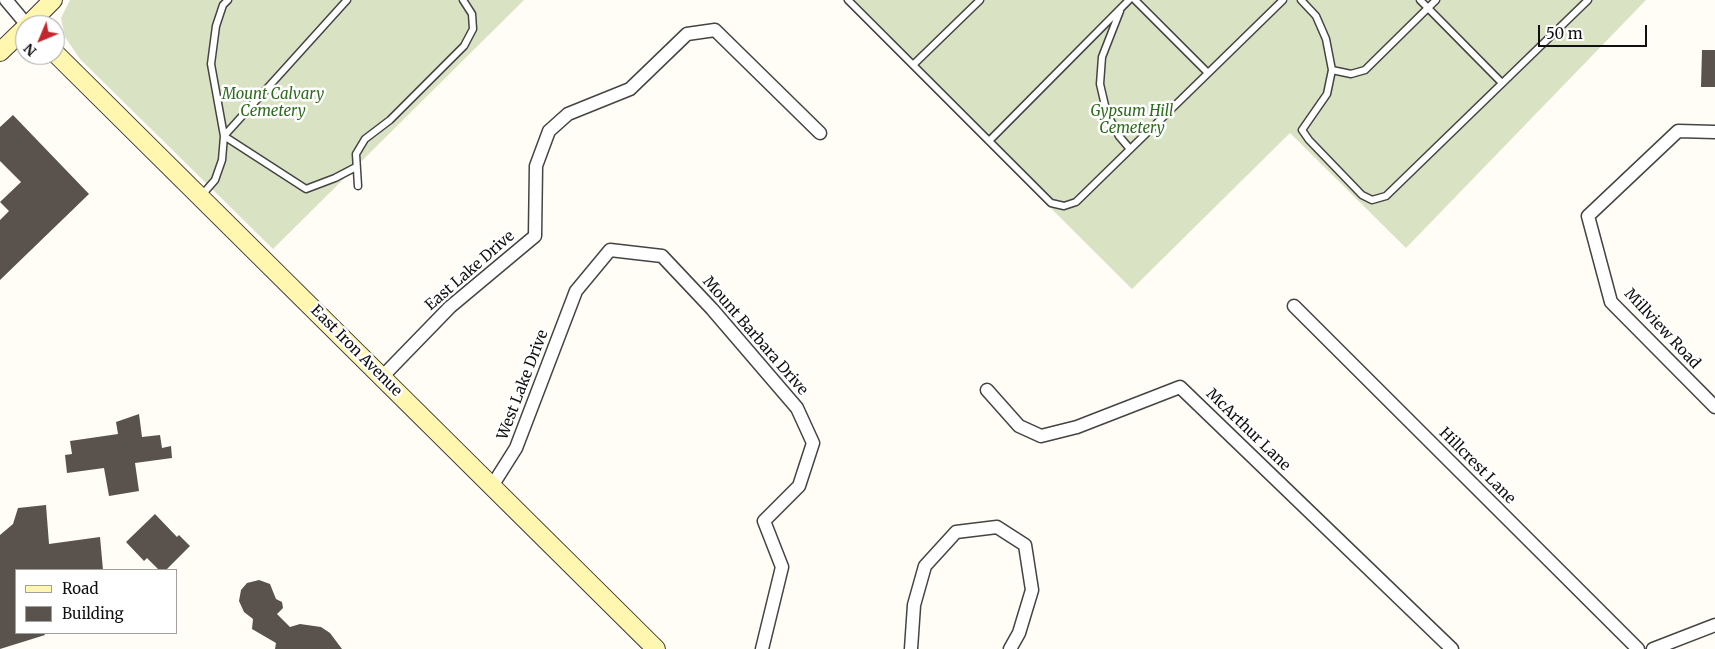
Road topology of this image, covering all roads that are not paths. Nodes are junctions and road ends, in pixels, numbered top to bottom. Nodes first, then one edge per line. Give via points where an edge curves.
1 (6, 0) edge
2 (53, 0) edge
3 (228, 0) edge
4 (347, 0) edge
5 (463, 0) edge
6 (848, 0) edge
7 (980, 0) edge
8 (1129, 0) edge
9 (1136, 0) edge
10 (1283, 0) edge
11 (1301, 0) edge
12 (1420, 0) edge
13 (1436, 0) edge
14 (1588, 0) edge
15 (1122, 7) junction
16 (1428, 8) junction
17 (18, 15) edge
18 (38, 15) edge
19 (15, 38) edge
20 (0, 52) edge
21 (65, 63) edge
22 (913, 66) junction
23 (1332, 70) junction
24 (1208, 73) junction
25 (1502, 84) junction
26 (1715, 132) edge
27 (820, 133) dead end
28 (224, 136) junction
29 (989, 141) junction
30 (1130, 148) junction
31 (356, 167) junction
32 (358, 186) dead end
33 (200, 197) junction
34 (576, 291) joint
35 (1294, 306) dead end
36 (382, 377) junction
37 (987, 390) dead end
38 (1715, 408) edge
39 (492, 486) junction
40 (1715, 625) edge
41 (656, 649) edge
42 (762, 649) edge
43 (910, 649) edge
44 (1010, 649) edge
45 (1452, 649) edge
46 (1638, 649) edge
47 (1653, 649) edge

1 - 17 street
2 - 18 street
3 - 28 lane via 216,26 211,64
4 - 28 lane
5 - 31 lane via 472,14 472,29 464,46 390,120 365,139 356,154
6 - 22 lane
7 - 22 lane
8 - 15 lane
9 - 24 lane
10 - 24 lane
11 - 23 lane via 1316,16 1326,39
12 - 16 lane
13 - 16 lane
14 - 25 lane
15 - 29 lane
15 - 30 lane via 1102,56 1100,84 1108,114 1119,136
16 - 23 lane via 1365,70 1351,74
16 - 25 lane
19 - 20 street
21 - 33 street, East Iron Avenue
22 - 29 lane
23 - 25 lane via 1327,94 1302,130 1362,195 1372,200 1392,191
24 - 30 lane
26 - 38 street, Millview Road via 1678,130 1588,216 1611,302
27 - 36 street, East Lake Drive via 715,30 687,34 630,89 568,114 550,131 536,166 535,236 450,307
28 - 31 lane via 306,188
28 - 33 lane via 222,160 214,180
29 - 30 lane via 1051,203 1064,206 1076,202
31 - 32 lane
33 - 36 street, East Iron Avenue
34 - 39 street, West Lake Drive via 516,448
34 - 42 street, Mount Barbara Drive via 610,250 662,256 797,408 813,443 799,486 764,521 782,567
35 - 46 street, Hillcrest Lane
36 - 39 street, East Iron Avenue
37 - 45 street, McArthur Lane via 1019,426 1041,436 1077,427 1180,386
39 - 41 street, East Iron Avenue
40 - 47 street
43 - 44 street via 914,605 925,566 956,532 997,527 1025,545 1032,590 1019,633

